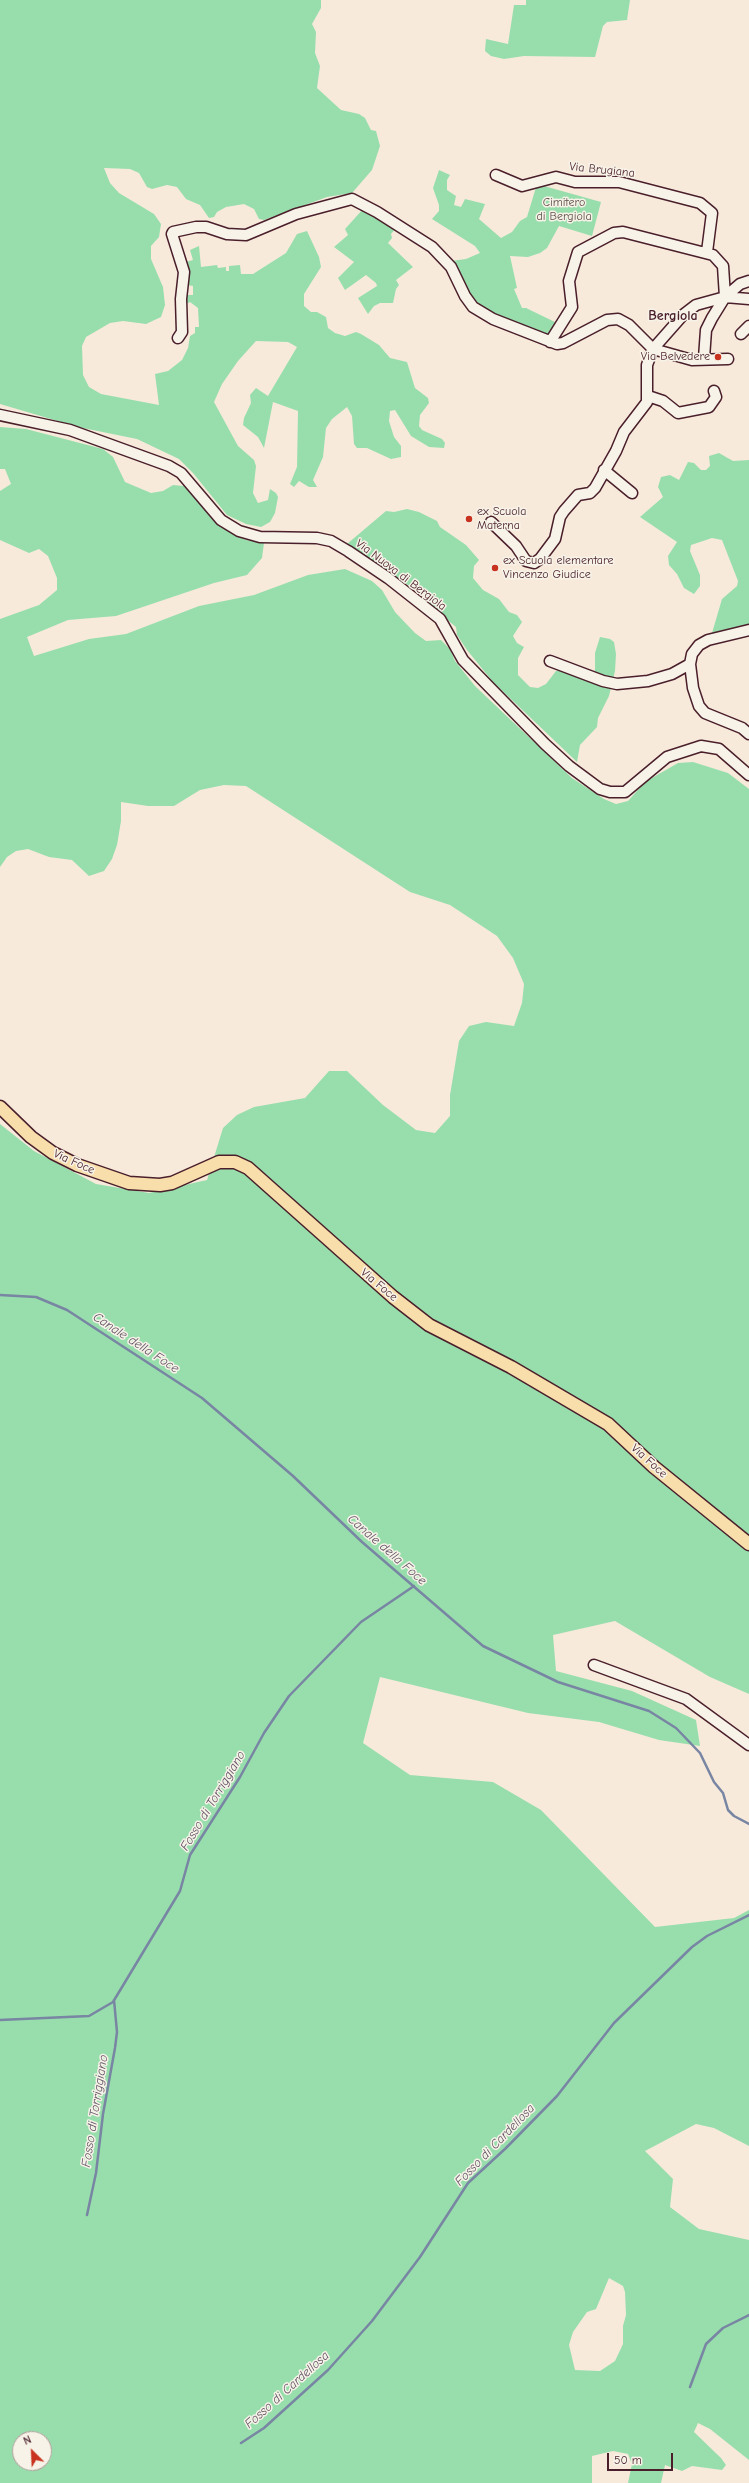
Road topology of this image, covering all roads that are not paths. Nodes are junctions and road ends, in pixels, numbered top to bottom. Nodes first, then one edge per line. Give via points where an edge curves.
1 (496, 175) dead end
2 (707, 252) junction
3 (749, 280) edge
4 (725, 297) junction
5 (749, 299) edge
6 (749, 326) edge
7 (742, 334) dead end
8 (178, 338) dead end
9 (550, 342) junction
10 (653, 349) junction
11 (704, 358) junction
12 (728, 359) dead end
13 (714, 391) dead end
14 (648, 396) junction
15 (0, 415) edge
16 (604, 470) junction
17 (632, 493) dead end
18 (491, 522) dead end
19 (749, 630) edge
20 (550, 661) dead end
21 (690, 664) junction
22 (749, 734) edge
23 (749, 775) edge
24 (0, 1107) edge
25 (749, 1544) edge
26 (594, 1665) dead end
27 (749, 1745) edge

1 - 2 street, Via Brugiana via 522,186 556,177 575,182 619,182 700,203 712,213
2 - 4 street via 717,257 723,266
2 - 9 street via 619,232 578,252 569,281 572,307
3 - 4 street
4 - 5 street
4 - 10 street via 708,300 691,308
4 - 11 street via 706,330
6 - 7 street
8 - 9 street via 182,332 181,299 184,272 172,234 178,229 206,227 228,234 246,235 296,214 342,200 357,201 417,236 440,254 451,267 473,307 493,319
9 - 10 street via 564,342 614,319 629,325
10 - 11 street via 692,360
10 - 14 street via 647,365
11 - 12 street
13 - 14 street via 716,397 709,407 678,413 663,401
14 - 16 street via 647,402 624,432
15 - 23 street, Via Nuova di Bergiola via 70,430 169,466 181,473 221,520 238,531 260,537 317,538 331,541 348,551 388,578 440,619 463,660 545,744 600,789 625,792 667,757 701,746 718,749
16 - 17 street
16 - 18 street via 590,493 578,494 564,511 555,539 540,559 534,562 526,560 516,546
19 - 21 street via 698,645 692,654
20 - 21 street via 617,684 648,682 672,674
21 - 22 street via 693,688 702,710 742,728
24 - 25 main road, Via Foce via 31,1137 53,1153 77,1165 129,1183 172,1183 219,1162 235,1162 248,1168 376,1283 429,1325 511,1367 608,1424 654,1467
26 - 27 street via 686,1699

